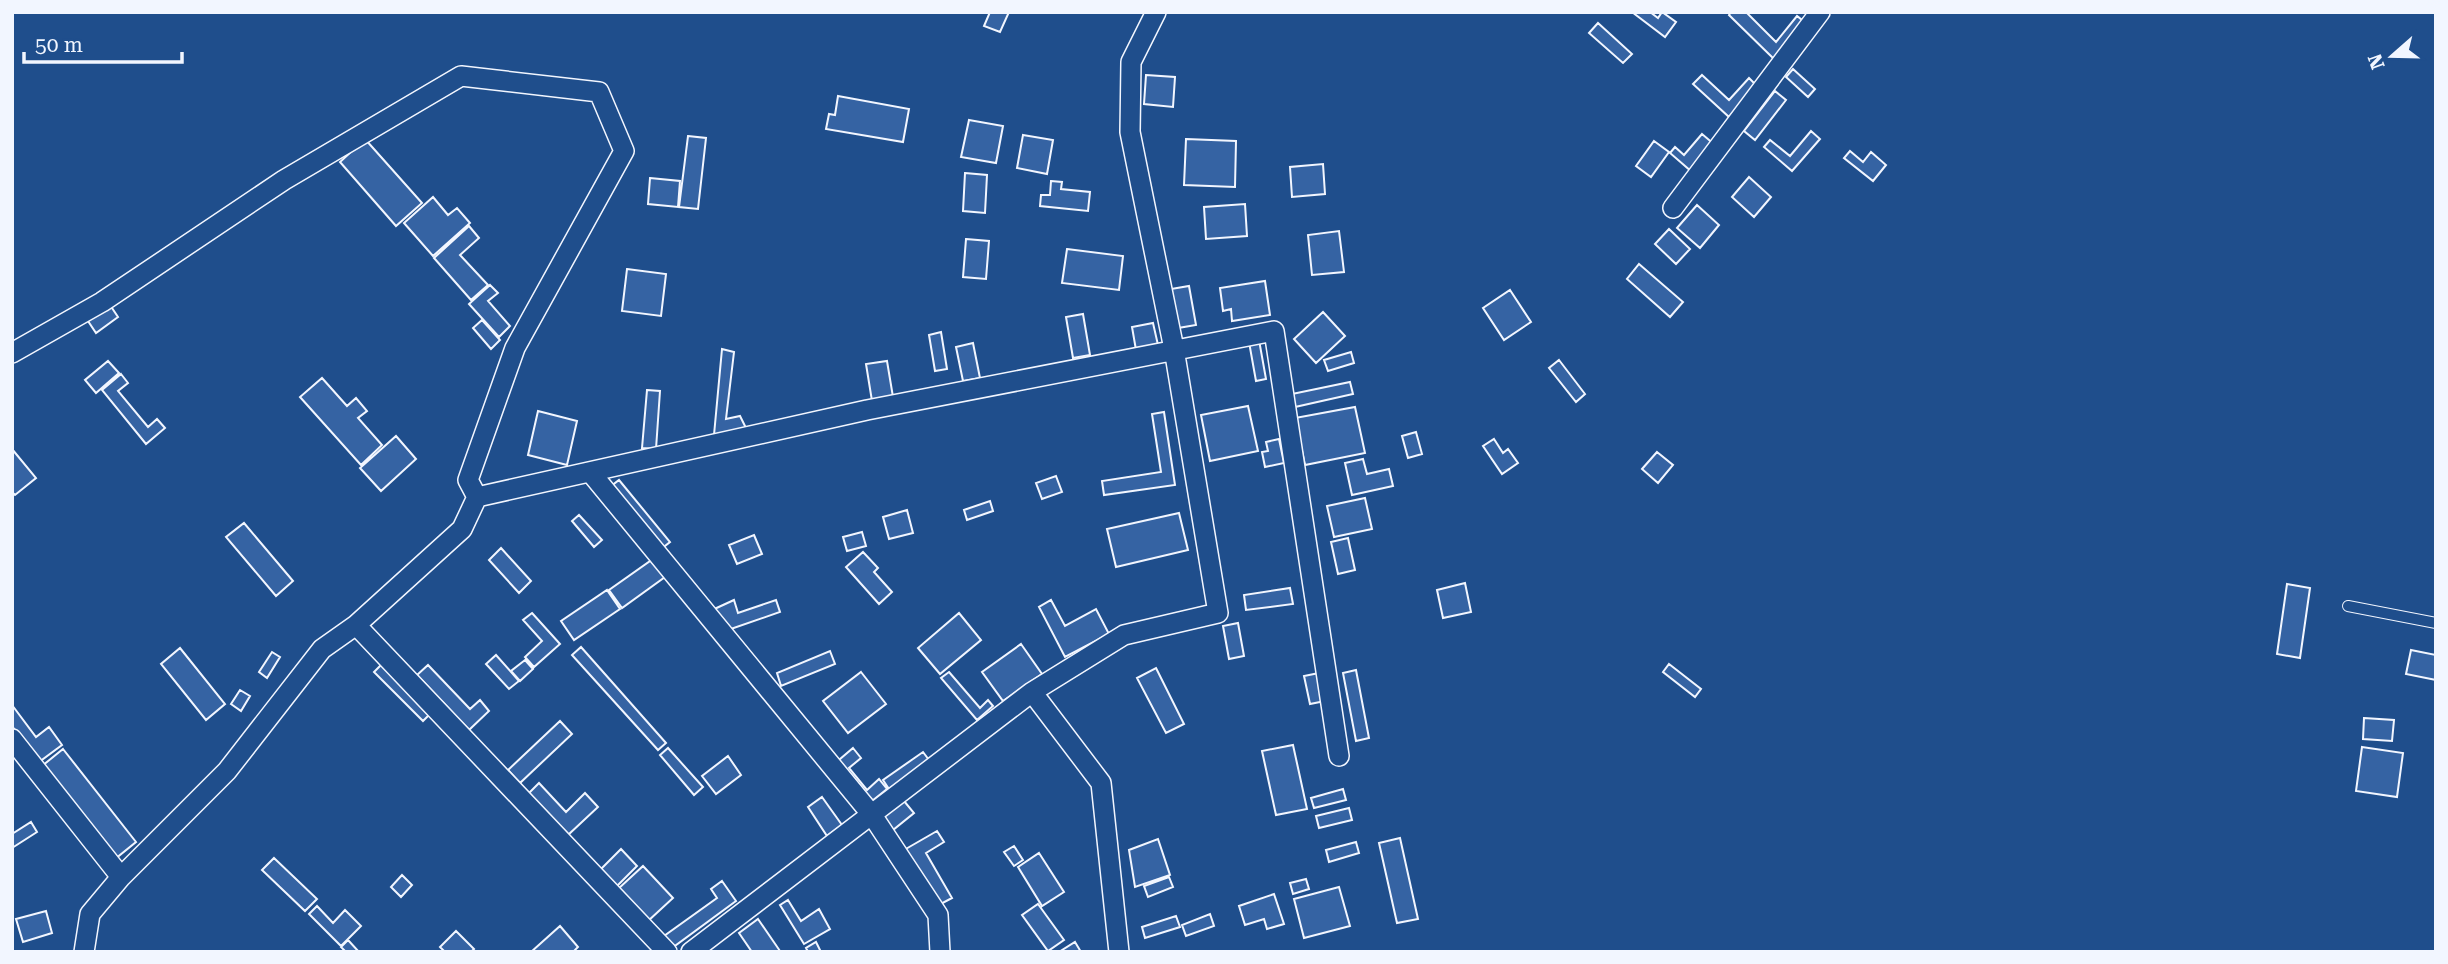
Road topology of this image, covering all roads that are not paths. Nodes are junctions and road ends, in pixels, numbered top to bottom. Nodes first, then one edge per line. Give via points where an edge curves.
1 (1156, 12) edge
2 (1820, 12) edge
3 (1673, 208) dead end
4 (1174, 349) junction
5 (12, 353) edge
6 (592, 473) junction
7 (477, 497) junction
8 (2347, 606) dead end
9 (2436, 623) edge
10 (356, 625) junction
11 (1032, 692) junction
12 (12, 739) edge
13 (1339, 756) dead end
14 (872, 815) junction
15 (121, 877) junction
16 (84, 952) edge
17 (667, 952) edge
18 (691, 952) edge
19 (940, 952) edge
20 (1119, 952) edge

1 - 4 street via 1131,62 1130,132
2 - 3 street
4 - 6 street via 867,410
4 - 11 street via 1218,612 1124,635
4 - 13 street via 1274,331
5 - 7 street via 102,302 284,180 461,76 599,92 624,151 515,348 468,480
6 - 7 street
6 - 14 street
7 - 10 street via 462,529
8 - 9 lane
10 - 15 street via 322,649 227,771
10 - 17 street
11 - 14 street
11 - 20 street via 1101,782
12 - 15 street
14 - 18 street
14 - 19 street via 937,915
15 - 16 street via 90,914

